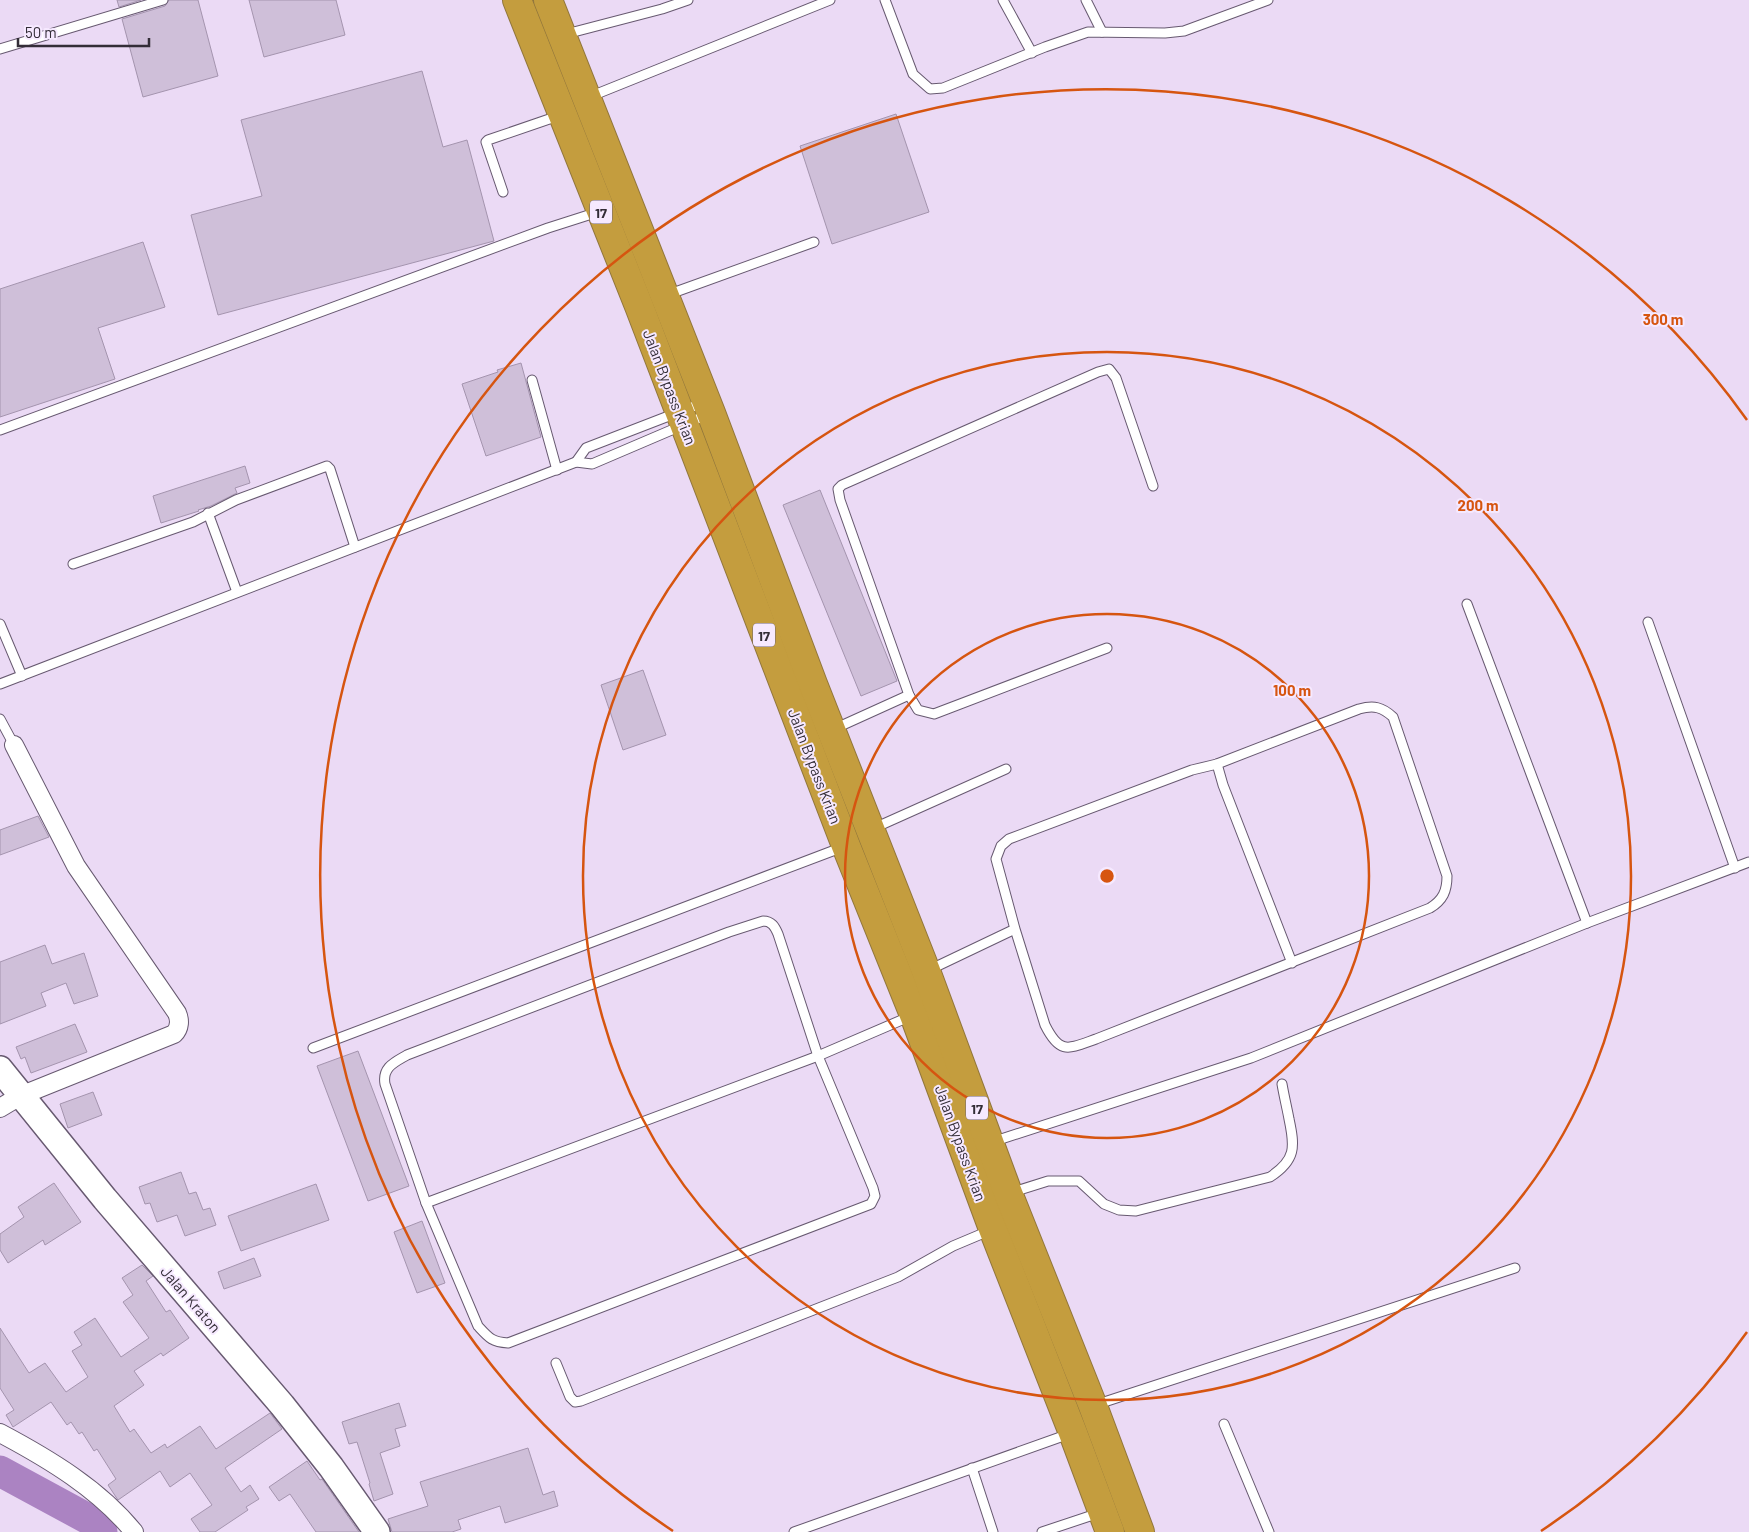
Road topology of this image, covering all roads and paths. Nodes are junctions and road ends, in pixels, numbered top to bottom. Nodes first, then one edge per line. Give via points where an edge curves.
1 (163, 0) edge
2 (517, 0) edge
3 (548, 0) edge
4 (688, 0) edge
5 (830, 0) edge
6 (885, 0) edge
7 (1003, 0) edge
8 (1086, 0) edge
9 (1268, 0) edge
10 (1102, 32) junction
11 (562, 35) junction
12 (0, 49) edge
13 (1032, 53) junction
14 (587, 98) junction
15 (562, 115) junction
16 (503, 192) dead end
17 (600, 211) junction
18 (814, 242) dead end
19 (664, 296) junction
20 (532, 380) dead end
21 (709, 408) junction
22 (681, 418) junction
23 (0, 430) edge
24 (576, 462) junction
25 (557, 470) junction
26 (1153, 486) dead end
27 (208, 513) junction
28 (355, 547) junction
29 (73, 564) dead end
30 (237, 592) junction
31 (1467, 604) dead end
32 (1648, 622) dead end
33 (0, 624) edge
34 (1106, 648) dead end
35 (22, 676) junction
36 (0, 684) edge
37 (909, 694) junction
38 (0, 719) edge
39 (831, 730) junction
40 (14, 745) joint
41 (1217, 764) junction
42 (1006, 769) dead end
43 (870, 830) junction
44 (846, 846) junction
45 (1749, 862) edge
46 (1735, 868) junction
47 (1587, 923) junction
48 (1015, 929) junction
49 (1292, 963) junction
50 (926, 971) junction
51 (914, 1015) junction
52 (313, 1048) dead end
53 (818, 1056) junction
54 (0, 1069) edge
55 (1282, 1084) dead end
56 (10, 1102) edge
57 (990, 1143) junction
58 (1008, 1193) junction
59 (426, 1203) junction
60 (993, 1229) junction
61 (1515, 1268) dead end
62 (556, 1363) dead end
63 (1093, 1406) junction
64 (1224, 1424) dead end
65 (0, 1433) edge
66 (1073, 1433) junction
67 (972, 1468) junction
68 (1106, 1522) edge
69 (134, 1532) edge
70 (377, 1532) edge
71 (794, 1532) edge
72 (993, 1532) edge
73 (1042, 1532) edge
74 (1140, 1532) edge
75 (1269, 1532) edge

1 - 12 lane
2 - 15 highway, Jalan Bypass Krian / 17
3 - 11 highway, Jalan Bypass Krian / 17
4 - 11 lane
5 - 14 lane
6 - 13 lane via 913,74 930,89 943,88
7 - 13 lane
8 - 10 lane
9 - 10 lane via 1184,31
10 - 13 lane via 1088,32
11 - 14 highway, Jalan Bypass Krian / 17
14 - 19 highway, Jalan Bypass Krian / 17
15 - 16 lane via 486,142
15 - 17 highway, Jalan Bypass Krian / 17
17 - 22 highway, Jalan Bypass Krian / 17
17 - 23 lane
18 - 19 lane
19 - 21 highway, Jalan Bypass Krian / 17
20 - 25 lane
21 - 22 lane
21 - 39 highway, Jalan Bypass Krian / 17
22 - 24 lane via 592,464
22 - 24 lane via 586,448
22 - 44 highway, Jalan Bypass Krian / 17
24 - 25 lane
25 - 28 lane
26 - 37 lane via 1116,378 1109,370 1098,372 842,485 838,489 840,500
27 - 28 lane via 327,466
27 - 29 lane via 193,522
27 - 30 lane
28 - 30 lane
30 - 35 lane
31 - 47 lane
32 - 46 lane
33 - 35 lane
34 - 37 lane via 934,714 918,710
35 - 36 lane
37 - 39 lane
38 - 40 lane
39 - 43 highway, Jalan Bypass Krian / 17
40 - 56 street via 76,866 177,1013 179,1026 174,1034
41 - 48 lane via 1192,770 1009,838 1001,846 996,859
41 - 49 lane
41 - 49 lane via 1370,706 1384,709 1393,717 1447,876 1444,895 1430,908
42 - 43 lane
43 - 50 highway, Jalan Bypass Krian / 17
44 - 51 highway, Jalan Bypass Krian / 17
44 - 52 lane
45 - 46 lane
46 - 47 lane
47 - 57 lane via 1251,1058
48 - 49 lane via 1045,1025 1058,1045 1072,1047
48 - 50 lane
50 - 57 highway, Jalan Bypass Krian / 17
51 - 53 lane
51 - 60 highway, Jalan Bypass Krian / 17
53 - 59 lane
53 - 59 lane via 774,925 763,921 729,932 393,1063 385,1073 385,1084
53 - 59 lane via 873,1188 875,1196 871,1204 508,1343 496,1343 478,1326
54 - 56 street, Jalan Kraton
55 - 58 lane via 1293,1142 1288,1161 1270,1177 1136,1211 1119,1210 1104,1204 1079,1181 1048,1180
56 - 70 street, Jalan Kraton via 105,1199 282,1405
57 - 58 highway, Jalan Bypass Krian / 17
58 - 63 highway, Jalan Bypass Krian / 17
60 - 62 lane via 953,1246 898,1277 581,1402 570,1397
60 - 66 highway, Jalan Bypass Krian / 17
61 - 63 lane
63 - 74 highway, Jalan Bypass Krian / 17
64 - 75 lane
65 - 69 street via 77,1479 120,1515
66 - 67 lane
66 - 68 highway, Jalan Bypass Krian / 17
67 - 71 lane
67 - 72 lane
68 - 73 lane

